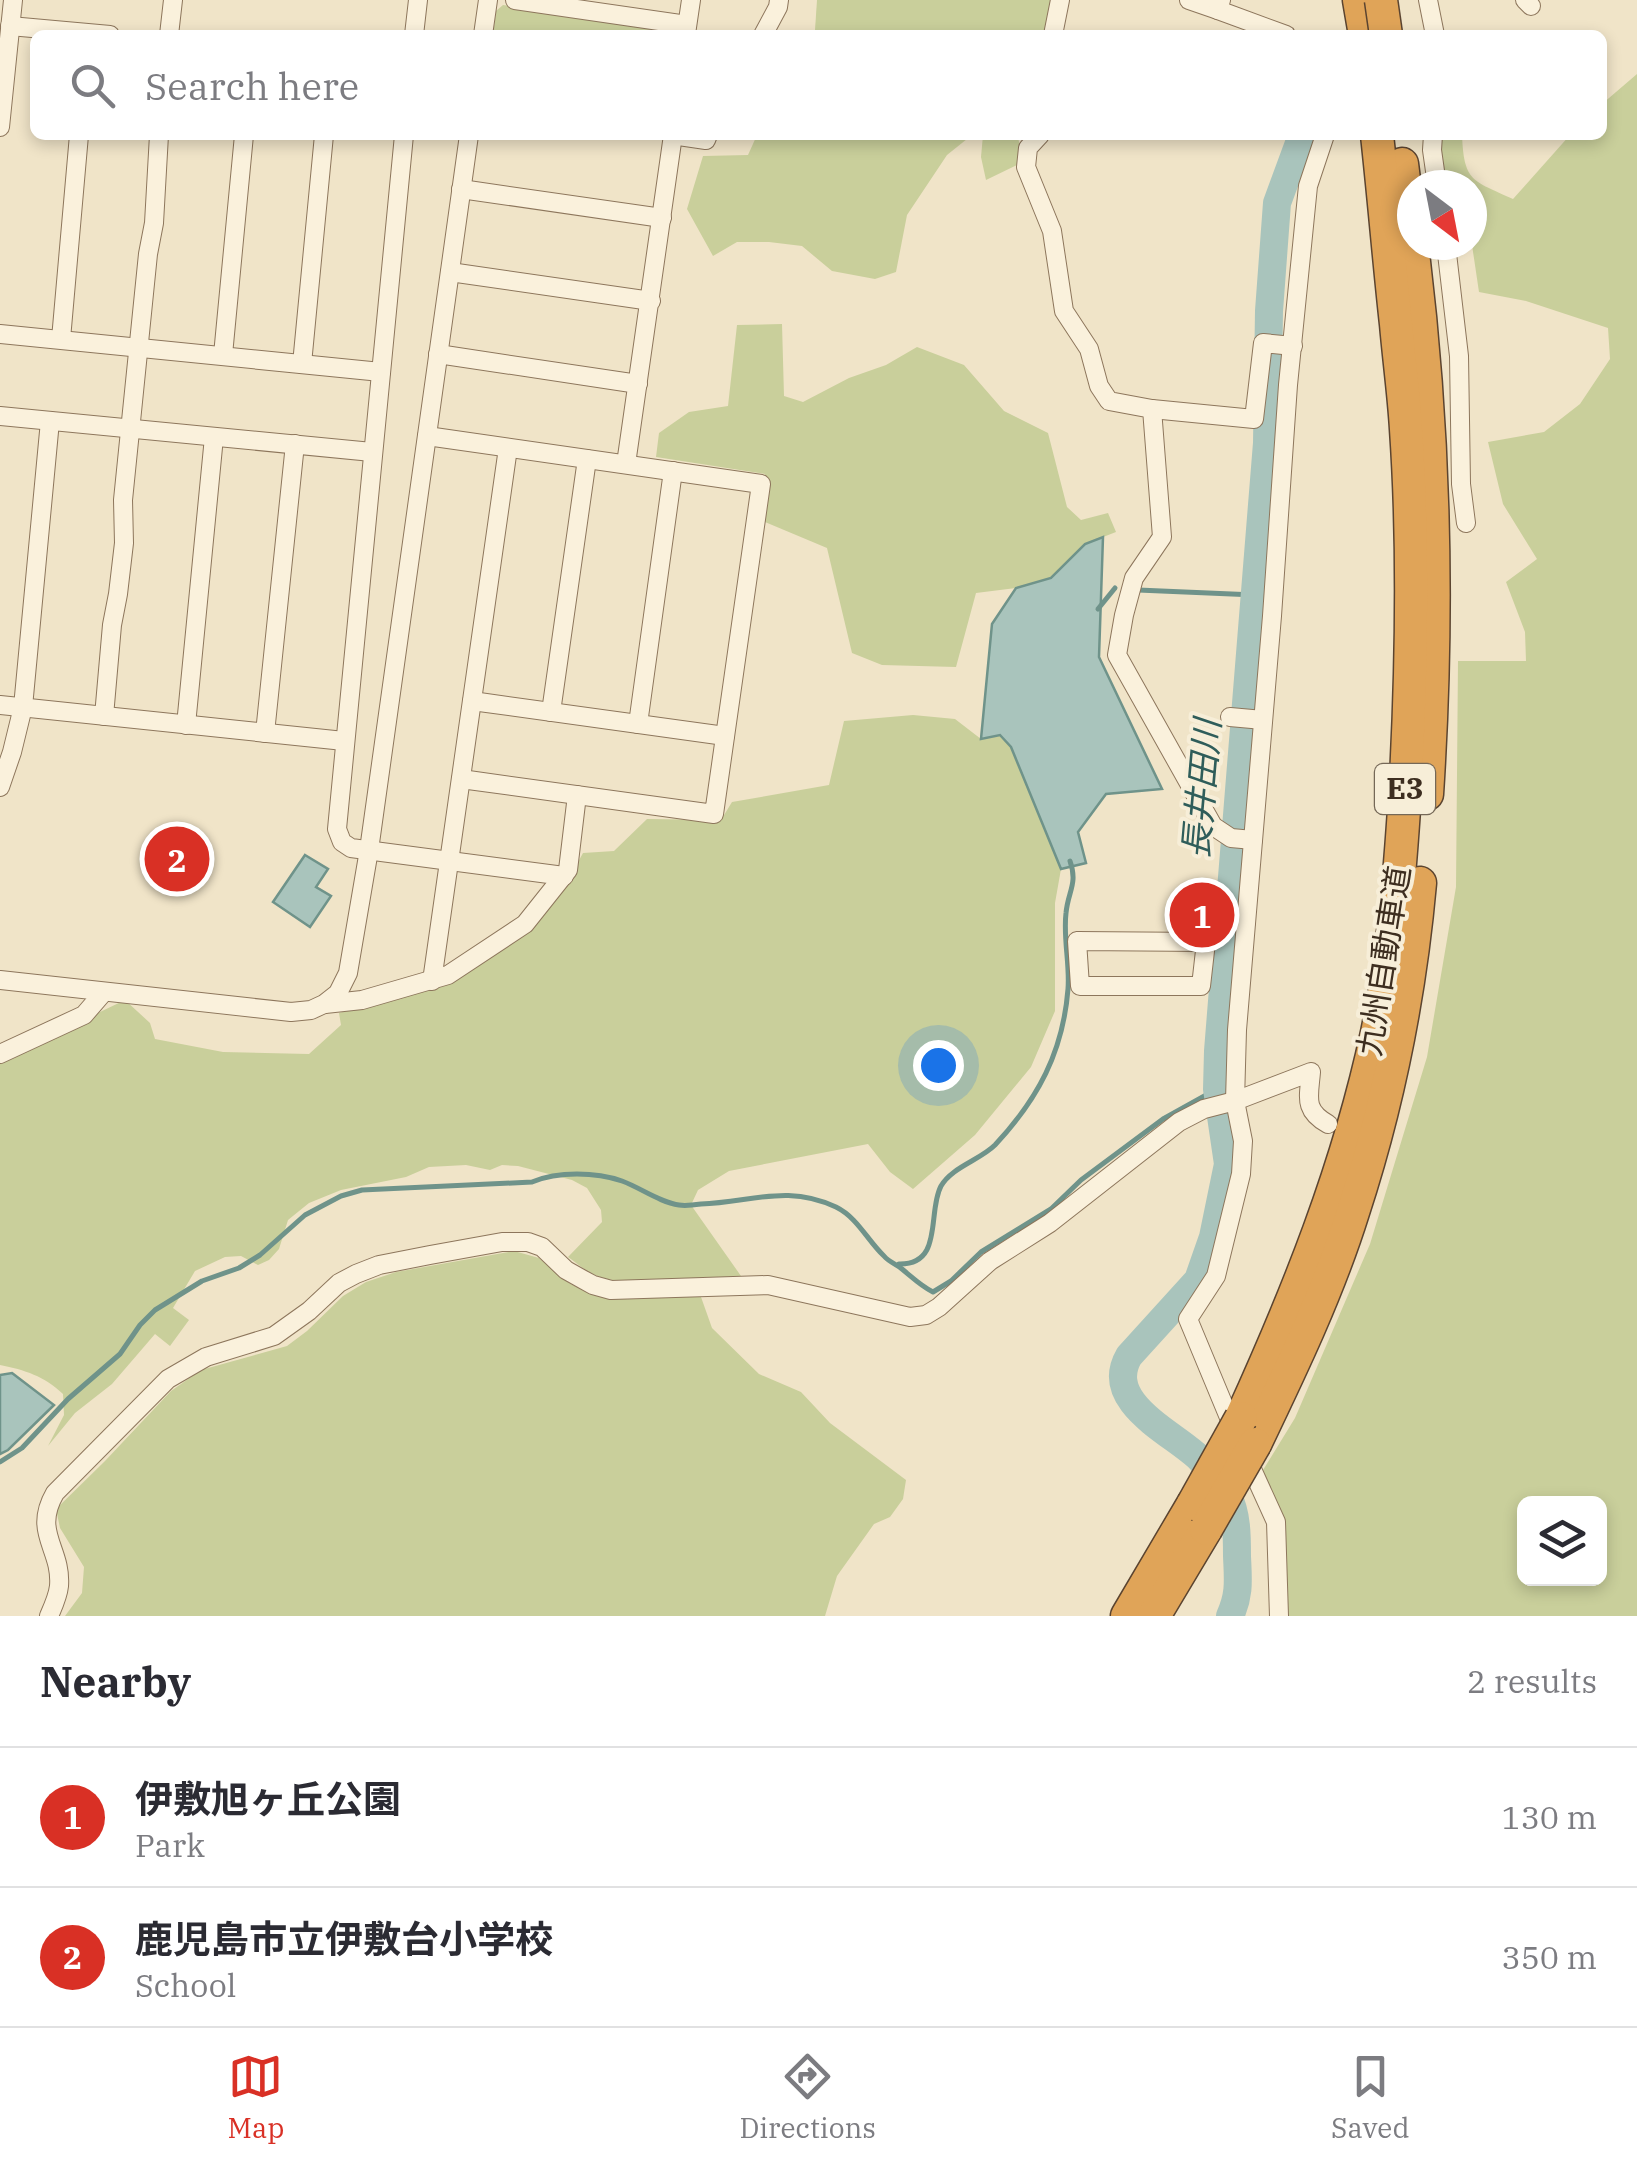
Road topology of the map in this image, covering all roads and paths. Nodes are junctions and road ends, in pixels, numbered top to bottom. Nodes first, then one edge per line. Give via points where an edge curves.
1 (12, 0) edge
2 (173, 0) edge
3 (418, 0) edge
4 (488, 0) edge
5 (515, 0) edge
6 (690, 0) edge
7 (780, 0) edge
8 (1060, 0) edge
9 (1189, 0) edge
10 (1359, 0) edge
11 (1381, 0) edge
12 (1389, 0) edge
13 (1428, 0) edge
14 (1220, 5) edge
15 (10, 26) junction
16 (49, 30) edge
17 (170, 30) edge
18 (415, 30) edge
19 (484, 30) edge
20 (687, 30) edge
21 (766, 30) edge
22 (1054, 30) edge
23 (1275, 30) edge
24 (1367, 30) edge
25 (1371, 30) edge
26 (1385, 30) edge
27 (1434, 30) edge
28 (0, 127) edge
29 (79, 140) edge
30 (159, 140) edge
31 (244, 140) edge
32 (324, 140) edge
33 (404, 140) edge
34 (468, 140) edge
35 (671, 140) edge
36 (1035, 140) edge
37 (1324, 140) edge
38 (1377, 140) edge
39 (1400, 140) edge
40 (1433, 140) edge
41 (1403, 170) edge
42 (1435, 170) edge
43 (461, 190) junction
44 (662, 218) junction
45 (1414, 260) edge
46 (1448, 260) edge
47 (450, 272) junction
48 (650, 301) junction
49 (0, 334) edge
50 (60, 338) junction
51 (1293, 346) junction
52 (139, 347) junction
53 (224, 354) junction
54 (438, 354) junction
55 (302, 364) junction
56 (381, 372) junction
57 (638, 384) junction
58 (1152, 409) junction
59 (0, 416) edge
60 (50, 421) junction
61 (131, 429) junction
62 (427, 436) junction
63 (214, 437) junction
64 (294, 444) junction
65 (508, 448) junction
66 (372, 452) junction
67 (587, 459) junction
68 (626, 464) junction
69 (674, 472) junction
70 (1466, 522) dead end
71 (472, 701) junction
72 (0, 705) edge
73 (23, 707) junction
74 (551, 712) junction
75 (104, 716) junction
76 (1230, 717) dead end
77 (1263, 720) junction
78 (186, 724) junction
79 (638, 724) junction
80 (265, 733) junction
81 (725, 736) junction
82 (344, 741) junction
83 (461, 779) junction
84 (0, 787) edge
85 (577, 796) junction
86 (1242, 839) junction
87 (369, 850) junction
88 (450, 862) junction
89 (564, 876) junction
90 (1237, 921) junction
91 (1206, 942) junction
92 (0, 980) edge
93 (432, 981) junction
94 (103, 992) junction
95 (324, 1004) junction
96 (0, 1054) edge
97 (1236, 1102) junction
98 (1328, 1124) dead end
99 (1248, 1431) junction
100 (1200, 1517) junction
101 (49, 1616) edge
102 (1127, 1616) edge
103 (1154, 1616) edge
104 (1279, 1616) edge

1 - 15 street
2 - 17 street
3 - 18 street
4 - 19 street
5 - 20 street
6 - 20 street
7 - 21 street
8 - 22 street
9 - 14 street
10 - 24 highway
11 - 26 highway, bridge
12 - 25 street
13 - 27 street
14 - 23 street
15 - 16 street
15 - 28 street
29 - 50 street
30 - 52 street
31 - 53 street
32 - 55 street
33 - 56 street
34 - 43 street
35 - 44 street
36 - 58 street via 1026,167 1052,231 1064,311 1089,348 1109,401
37 - 51 street via 1308,186
38 - 99 highway, 九州自動車道 / E3 via 1406,428 1412,624 1392,944 1377,1032 1329,1208
39 - 41 highway, 九州自動車道 / E3
40 - 42 street
43 - 44 street
43 - 47 street
44 - 48 street
45 - 99 highway, 九州自動車道 / E3 via 1434,523 1431,740 1414,944 1400,1037 1353,1214 1316,1312
46 - 70 street
47 - 48 street
47 - 54 street
48 - 57 street
49 - 50 street
50 - 52 street
51 - 58 street via 1263,343 1254,419
51 - 77 street
52 - 53 street
52 - 61 street
53 - 55 street
54 - 57 street
54 - 62 street
55 - 56 street
56 - 66 street
57 - 68 street
58 - 86 street via 1162,537 1134,578 1118,655 1212,826
59 - 60 street
60 - 61 street
60 - 73 street
61 - 63 street
61 - 75 street
62 - 65 street
62 - 87 street
63 - 64 street
63 - 78 street
64 - 66 street
64 - 80 street
65 - 67 street
65 - 71 street
66 - 82 street
67 - 68 street
67 - 74 street
68 - 69 street
69 - 79 street
69 - 81 street via 761,484
71 - 74 street
71 - 83 street
72 - 73 street
73 - 75 street
73 - 84 street
74 - 79 street
75 - 78 street
76 - 77 street
77 - 86 street
78 - 80 street
79 - 81 street
80 - 82 street
81 - 85 street via 714,814
82 - 87 street via 337,829 351,848
83 - 85 street
83 - 88 street
85 - 89 street
86 - 90 street
87 - 88 street
87 - 95 street via 348,973
88 - 89 street
88 - 93 street
89 - 93 street via 524,924
90 - 91 street via 1212,920
90 - 97 street
91 - 91 street via 1077,941 1080,986 1201,986
92 - 94 street
93 - 95 street
94 - 95 street via 291,1012
94 - 96 street via 84,1014
97 - 98 street via 1312,1072 1308,1103
97 - 101 street via 1179,1122 926,1315 910,1318 768,1285 610,1290 528,1242 430,1255 356,1274 274,1336 206,1357 168,1380 56,1493 45,1522 59,1586
97 - 104 street via 1241,1174 1216,1276 1188,1319 1276,1522
99 - 100 highway, 九州自動車道 / E3, bridge
100 - 102 highway, 九州自動車道 / E3
100 - 103 highway, 九州自動車道 / E3

